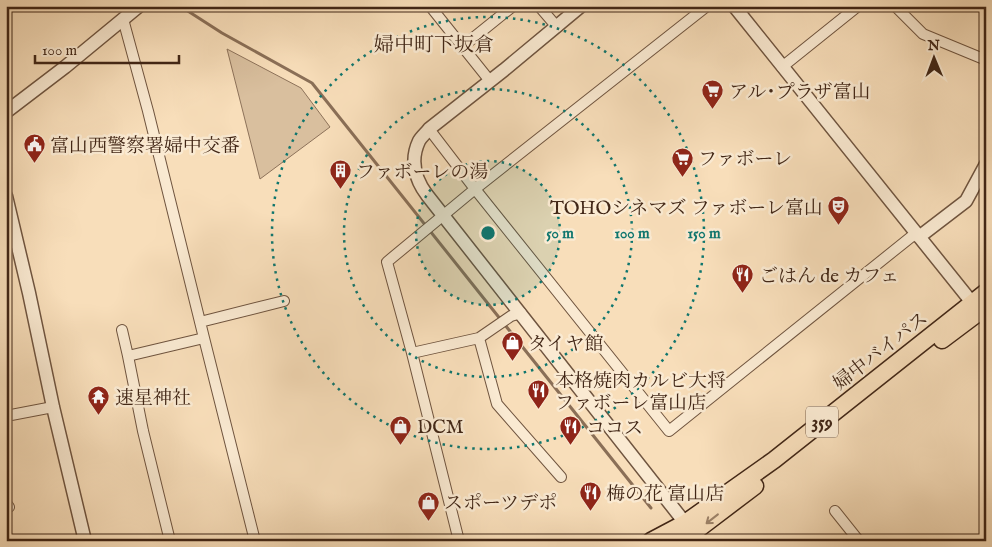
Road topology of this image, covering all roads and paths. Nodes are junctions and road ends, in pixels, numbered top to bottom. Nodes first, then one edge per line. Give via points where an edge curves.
1 (139, 6) edge
2 (430, 6) edge
3 (513, 6) edge
4 (539, 6) edge
5 (581, 6) edge
6 (707, 6) edge
7 (734, 6) edge
8 (858, 6) edge
9 (895, 6) edge
10 (123, 19) junction
11 (557, 27) junction
12 (462, 47) junction
13 (986, 60) edge
14 (782, 67) junction
15 (490, 81) junction
16 (6, 112) edge
17 (429, 129) junction
18 (986, 164) edge
19 (475, 189) junction
20 (6, 196) edge
21 (444, 216) junction
22 (917, 235) junction
23 (986, 292) edge
24 (284, 301) dead end
25 (981, 311) edge
26 (520, 313) junction
27 (200, 322) junction
28 (122, 330) dead end
29 (204, 338) junction
30 (479, 338) junction
31 (412, 353) junction
32 (128, 356) junction
33 (53, 407) junction
34 (6, 416) edge
35 (561, 477) dead end
36 (6, 502) edge
37 (6, 508) edge
38 (836, 511) dead end
39 (689, 534) edge
40 (85, 541) edge
41 (170, 541) edge
42 (256, 541) edge
43 (459, 541) edge
44 (651, 541) edge
45 (859, 541) edge

1 - 10 street
2 - 12 street
3 - 12 street
4 - 11 street
5 - 11 street
6 - 19 street
7 - 14 street
8 - 14 street
9 - 13 street via 922,34
10 - 16 street
10 - 27 street
11 - 15 street
12 - 15 street
14 - 22 street
15 - 17 street
17 - 19 street
17 - 21 street via 419,140 414,164 420,186
18 - 22 street via 966,201
19 - 21 street
19 - 22 street via 669,431
20 - 33 street
21 - 26 street
21 - 31 street via 387,262
22 - 25 street
23 - 25 highway, 婦中バイパス / 359
24 - 27 street
25 - 39 highway, 婦中バイパス / 359
26 - 30 street
26 - 39 street
27 - 29 street
28 - 32 street
29 - 32 street
29 - 42 street
30 - 31 street
30 - 35 street via 497,404
31 - 43 street
32 - 41 street
33 - 34 street
33 - 40 street
36 - 37 street via 9,506
38 - 45 street
39 - 44 highway, 婦中バイパス / 359

